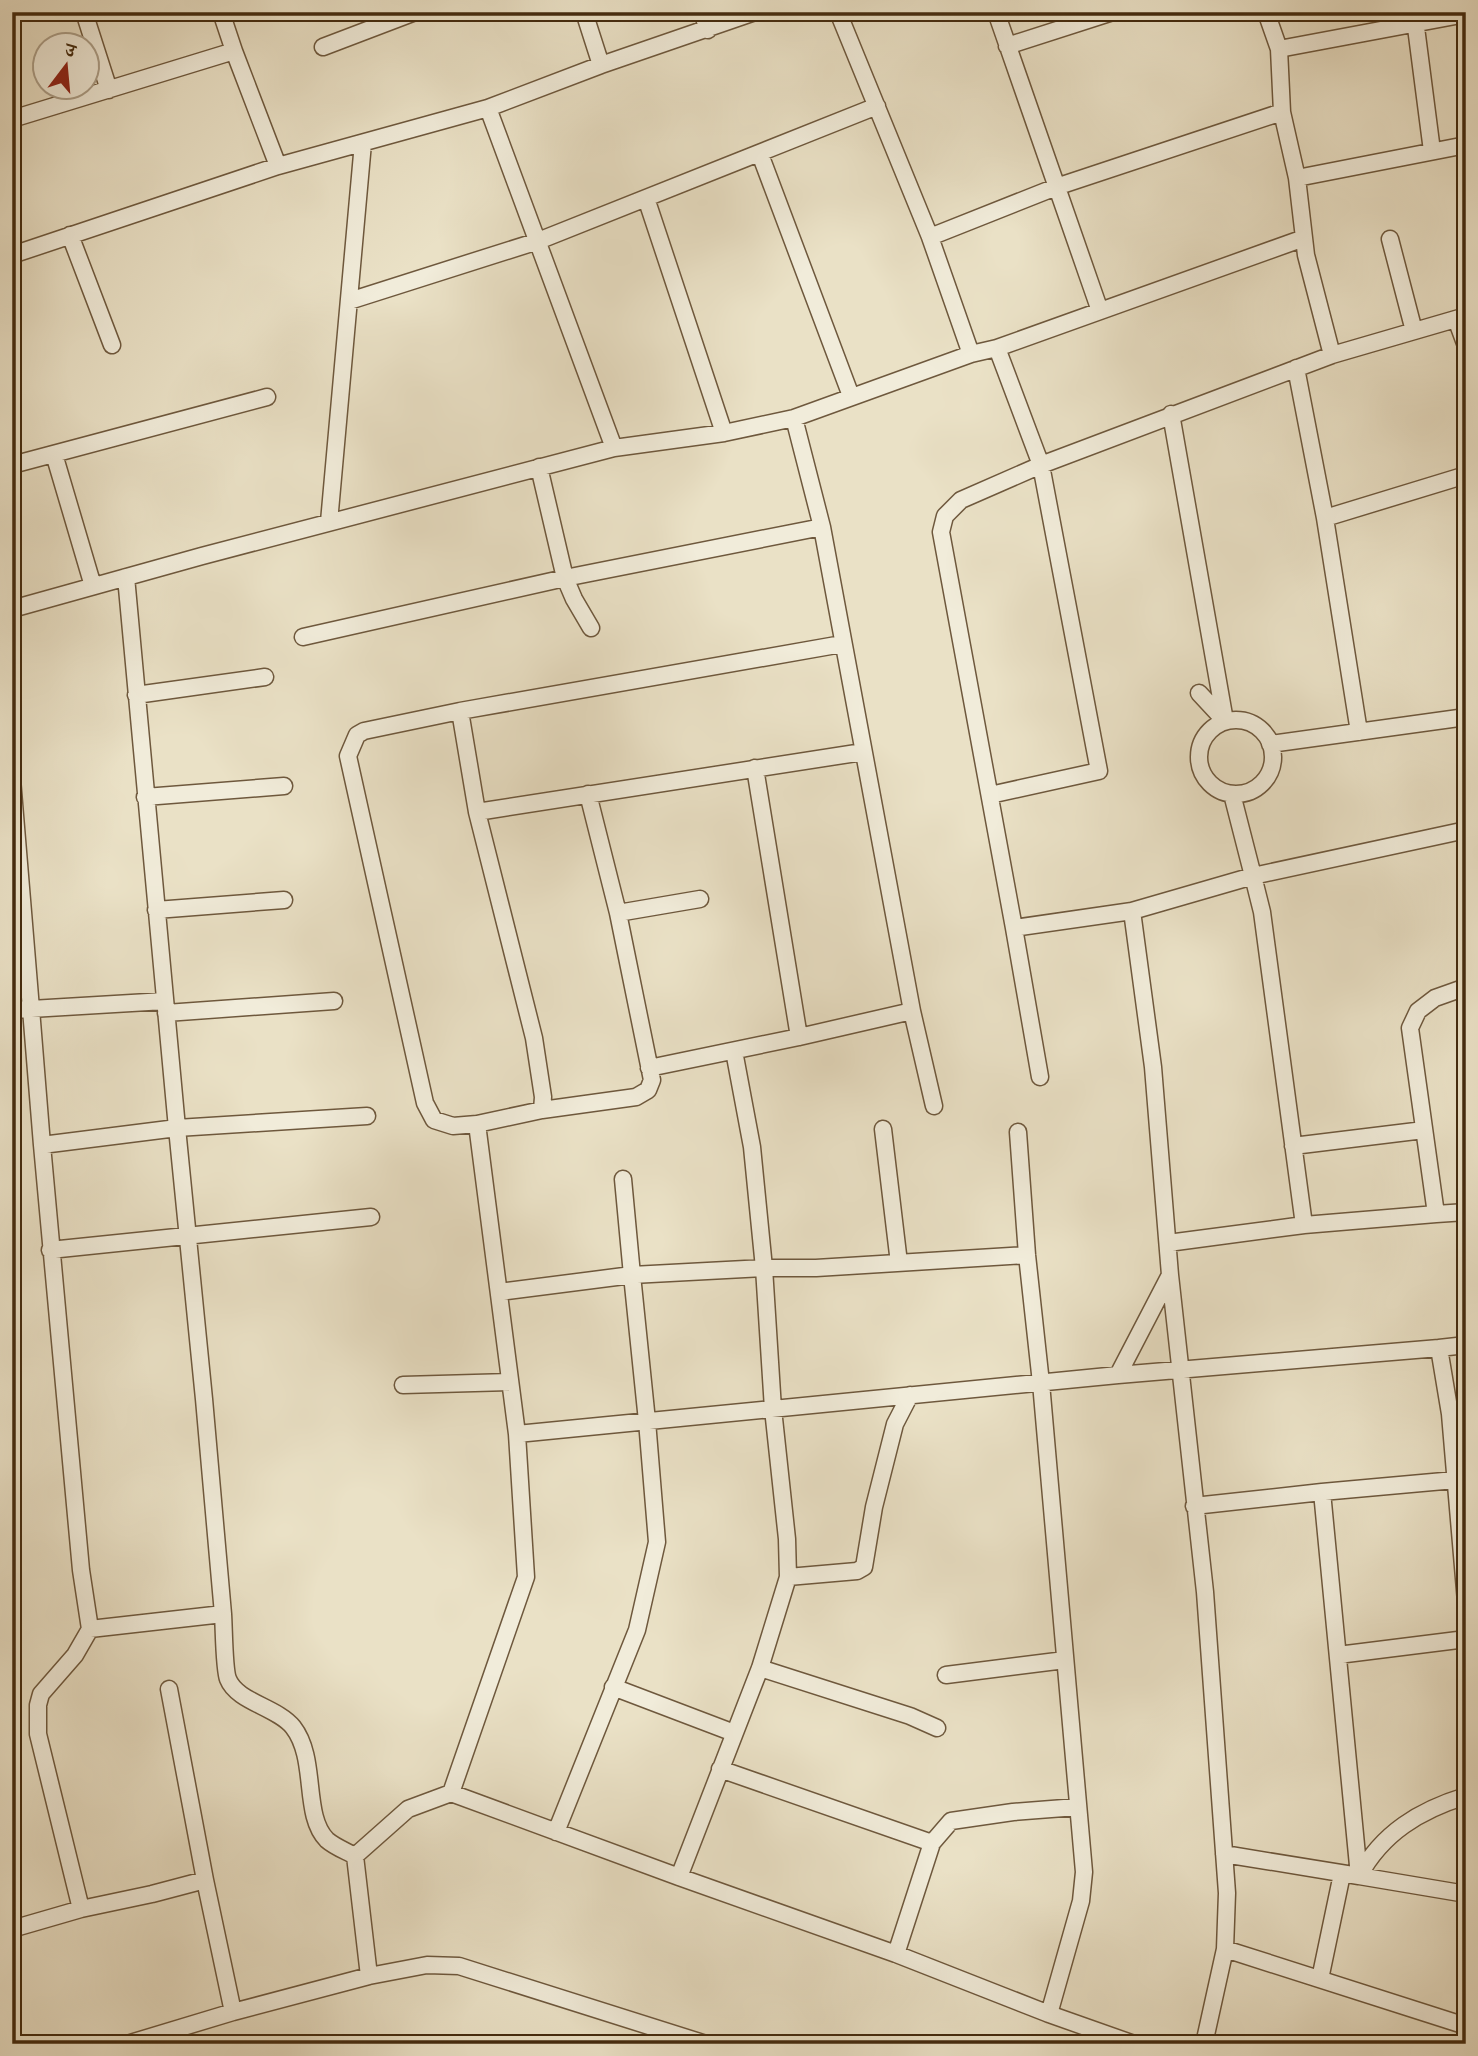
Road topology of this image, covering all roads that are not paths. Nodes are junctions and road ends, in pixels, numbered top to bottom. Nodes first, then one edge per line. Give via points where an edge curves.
1 (83, 12) edge
2 (221, 12) edge
3 (415, 12) edge
4 (584, 12) edge
5 (702, 12) edge
6 (755, 12) edge
7 (838, 12) edge
8 (996, 12) edge
9 (1113, 12) edge
10 (1266, 12) edge
11 (1466, 14) edge
12 (1415, 18) edge
13 (708, 30) junction
14 (1007, 46) junction
15 (323, 47) dead end
16 (1279, 49) junction
17 (234, 51) junction
18 (601, 65) junction
19 (109, 90) junction
20 (877, 106) junction
21 (488, 108) junction
22 (1282, 112) junction
23 (12, 119) edge
24 (363, 143) junction
25 (1466, 145) edge
26 (1432, 151) junction
27 (760, 154) junction
28 (278, 166) junction
29 (1297, 178) junction
30 (1056, 187) junction
31 (646, 198) junction
32 (70, 235) junction
33 (930, 237) junction
34 (1304, 238) junction
35 (1390, 239) dead end
36 (537, 241) junction
37 (12, 255) edge
38 (349, 301) junction
39 (1100, 310) junction
40 (1461, 317) edge
41 (1414, 331) junction
42 (112, 345) dead end
43 (1466, 346) edge
44 (996, 348) junction
45 (971, 354) junction
46 (1332, 355) junction
47 (1296, 368) junction
48 (851, 396) junction
49 (267, 397) dead end
50 (1171, 414) junction
51 (794, 418) junction
52 (724, 433) junction
53 (614, 448) junction
54 (54, 454) junction
55 (1041, 465) junction
56 (12, 466) edge
57 (539, 467) junction
58 (1466, 475) edge
59 (1325, 518) junction
60 (329, 523) junction
61 (822, 527) junction
62 (125, 577) junction
63 (565, 578) junction
64 (93, 586) junction
65 (12, 609) edge
66 (591, 628) dead end
67 (303, 637) dead end
68 (842, 644) junction
69 (265, 677) dead end
70 (1199, 693) dead end
71 (136, 695) junction
72 (460, 711) junction
73 (1466, 717) edge
74 (1225, 721) junction
75 (1359, 732) junction
76 (1270, 744) junction
77 (863, 752) junction
78 (755, 768) junction
79 (12, 779) edge
80 (284, 786) dead end
81 (13, 788) edge
82 (588, 794) junction
83 (1232, 794) junction
84 (990, 795) junction
85 (145, 797) junction
86 (477, 811) junction
87 (1466, 830) edge
88 (1253, 876) junction
89 (17, 892) edge
90 (700, 899) dead end
91 (284, 900) dead end
92 (156, 910) junction
93 (1132, 911) junction
94 (618, 913) junction
95 (1014, 928) junction
96 (1466, 987) edge
97 (334, 1001) dead end
98 (166, 1007) junction
99 (31, 1009) junction
100 (12, 1010) edge
101 (912, 1011) junction
102 (799, 1038) junction
103 (734, 1051) junction
104 (649, 1068) junction
105 (1040, 1077) dead end
106 (934, 1106) dead end
107 (542, 1110) junction
108 (367, 1116) dead end
109 (477, 1125) junction
110 (177, 1128) junction
111 (883, 1129) dead end
112 (1424, 1130) junction
113 (1018, 1132) dead end
114 (42, 1145) junction
115 (1293, 1146) junction
116 (623, 1179) dead end
117 (1466, 1212) edge
118 (1436, 1214) junction
119 (370, 1217) dead end
120 (1304, 1225) junction
121 (187, 1236) junction
122 (1168, 1243) junction
123 (50, 1250) junction
124 (1027, 1255) junction
125 (899, 1263) junction
126 (764, 1268) junction
127 (632, 1275) junction
128 (1170, 1275) junction
129 (499, 1292) junction
130 (1466, 1345) edge
131 (1439, 1348) junction
132 (1180, 1370) junction
133 (1118, 1375) junction
134 (510, 1382) junction
135 (1041, 1383) junction
136 (403, 1385) dead end
137 (909, 1395) junction
138 (773, 1409) junction
139 (647, 1421) junction
140 (517, 1434) junction
141 (1455, 1480) junction
142 (1322, 1492) junction
143 (1194, 1506) junction
144 (788, 1577) junction
145 (1466, 1602) edge
146 (223, 1614) junction
147 (90, 1629) junction
148 (1466, 1639) edge
149 (1338, 1655) junction
150 (1065, 1660) junction
151 (760, 1668) junction
152 (946, 1675) dead end
153 (614, 1688) junction
154 (169, 1689) dead end
155 (937, 1728) dead end
156 (734, 1733) junction
157 (720, 1769) junction
158 (451, 1793) junction
159 (1466, 1796) edge
160 (1077, 1807) junction
161 (556, 1832) junction
162 (932, 1843) junction
163 (1224, 1854) junction
164 (355, 1856) junction
165 (1350, 1875) junction
166 (679, 1877) junction
167 (205, 1880) junction
168 (1466, 1894) edge
169 (81, 1909) junction
170 (12, 1929) edge
171 (1225, 1949) junction
172 (896, 1954) junction
173 (369, 1976) junction
174 (1320, 1979) junction
175 (233, 2012) junction
176 (1049, 2014) junction
177 (1466, 2025) edge
178 (127, 2044) edge
179 (706, 2044) edge
180 (1134, 2044) edge
181 (1204, 2044) edge

1 - 19 street
2 - 17 street
3 - 15 street
4 - 18 street
5 - 13 street
6 - 13 street
7 - 20 street
8 - 14 street
9 - 14 street
10 - 16 street
11 - 12 street
12 - 16 street
12 - 26 street
13 - 18 street
14 - 30 street
16 - 22 street
17 - 19 street
17 - 28 street
18 - 21 street
19 - 23 street
20 - 27 street
20 - 33 street
21 - 24 street
21 - 36 street
22 - 29 street
22 - 30 street
24 - 28 street
24 - 38 street
25 - 26 street
26 - 29 street
27 - 31 street
27 - 48 street
28 - 32 street
29 - 34 street
30 - 33 street
30 - 39 street
31 - 36 street
31 - 52 street
32 - 37 street
32 - 42 street
33 - 45 street
34 - 39 street
34 - 46 street
35 - 41 street
36 - 38 street
36 - 53 street
38 - 60 street
39 - 44 street
40 - 41 street
40 - 43 street
41 - 46 street
44 - 45 street
44 - 55 street
45 - 48 street
46 - 47 street
47 - 50 street
47 - 59 street
48 - 51 street
49 - 54 street
50 - 55 street
50 - 74 street
51 - 52 street
51 - 61 street
52 - 53 street
53 - 57 street
54 - 56 street
54 - 64 street
55 - 84 street via 961,500 945,516 941,532
55 - 84 street via 1100,771
57 - 60 street
57 - 63 street
58 - 59 street
59 - 75 street
60 - 62 street
61 - 63 street
61 - 68 street
62 - 64 street
62 - 71 street
63 - 66 street
63 - 67 street
64 - 65 street
68 - 72 street
68 - 77 street
69 - 71 street
70 - 74 street
71 - 85 street
72 - 86 street
72 - 109 street via 364,731 348,756 425,1103 435,1120 453,1126
73 - 75 street
74 - 76 street via 1257,726
74 - 83 street via 1207,733 1199,763 1214,787
75 - 76 street
76 - 83 street via 1272,765 1262,783
77 - 78 street
77 - 101 street
78 - 82 street
78 - 102 street
79 - 81 street
80 - 85 street
81 - 89 street
82 - 86 street
82 - 94 street
83 - 88 street
84 - 95 street
85 - 92 street
86 - 107 street via 534,1038
87 - 88 street
88 - 93 street
88 - 115 street via 1262,912
89 - 99 street
90 - 94 street
91 - 92 street
92 - 98 street
93 - 95 street
93 - 122 street via 1153,1067
94 - 104 street
95 - 105 street
96 - 112 street via 1435,998 1418,1011 1410,1028
97 - 98 street
98 - 99 street
98 - 110 street
99 - 100 street
99 - 114 street
101 - 102 street
101 - 106 street
102 - 103 street
103 - 104 street
103 - 126 street via 752,1147
104 - 107 street via 652,1080 648,1090 636,1097
107 - 109 street
108 - 110 street
109 - 129 street
110 - 114 street
110 - 121 street
111 - 125 street
112 - 115 street
112 - 118 street
113 - 124 street
114 - 123 street
115 - 120 street
116 - 127 street
117 - 118 street
118 - 120 street
119 - 121 street
120 - 122 street
121 - 123 street
121 - 146 street
122 - 128 street
123 - 147 street
124 - 125 street
124 - 135 street
125 - 126 street
126 - 127 street
126 - 138 street
127 - 129 street
127 - 139 street
128 - 132 street
128 - 133 street
129 - 134 street
130 - 131 street
131 - 132 street
131 - 141 street
132 - 133 street
132 - 143 street
133 - 135 street
134 - 136 street
134 - 140 street
135 - 137 street
135 - 150 street
137 - 138 street
137 - 144 street via 895,1424 864,1567
138 - 139 street
138 - 144 street
139 - 140 street
139 - 153 street via 657,1542 637,1630
140 - 158 street via 526,1577
141 - 142 street
141 - 145 street
142 - 143 street
142 - 149 street
143 - 163 street via 1205,1592
144 - 151 street
146 - 147 street
146 - 164 street via 228,1679 240,1694 292,1726 307,1760 314,1817 326,1839
147 - 169 street via 75,1655 41,1694 38,1705 38,1734
148 - 149 street
149 - 165 street
150 - 152 street
150 - 160 street
151 - 155 street
151 - 156 street
153 - 156 street
153 - 161 street
154 - 167 street
156 - 157 street
157 - 162 street
157 - 166 street
158 - 161 street
158 - 164 street via 408,1809
159 - 165 street via 1439,1804 1409,1821
160 - 162 street via 951,1821
160 - 176 street via 1084,1871 1081,1901
161 - 166 street
162 - 172 street
163 - 165 street
163 - 171 street
164 - 173 street
165 - 168 street
165 - 174 street
166 - 172 street
167 - 169 street
167 - 175 street
169 - 170 street
171 - 174 street
171 - 181 street
172 - 176 street
173 - 175 street
173 - 179 street via 427,1965 459,1966
174 - 177 street
175 - 178 street
176 - 180 street

